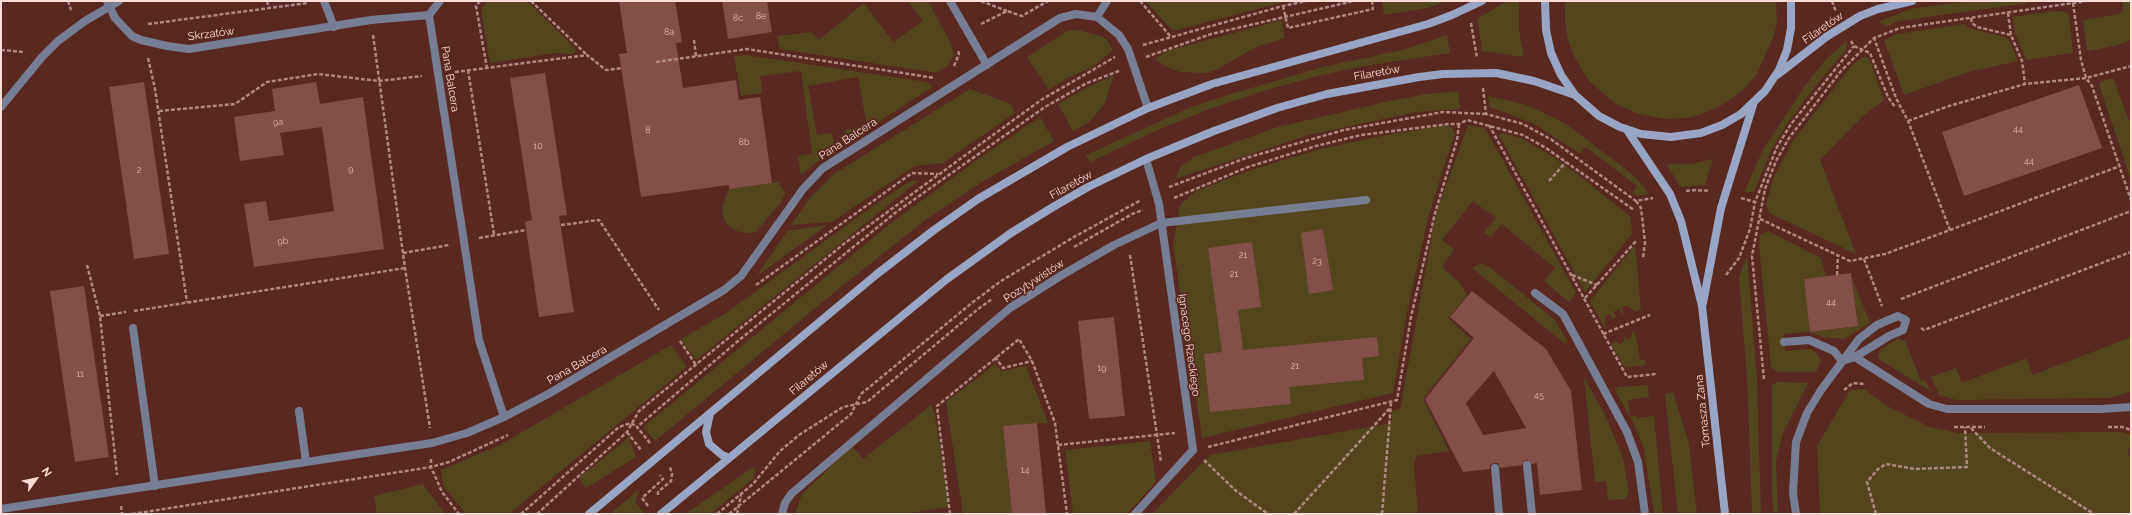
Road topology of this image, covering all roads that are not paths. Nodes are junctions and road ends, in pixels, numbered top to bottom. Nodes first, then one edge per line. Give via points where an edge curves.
1 (119, 1) edge
2 (324, 1) edge
3 (440, 1) edge
4 (950, 1) edge
5 (1107, 1) edge
6 (1482, 1) edge
7 (1545, 1) edge
8 (1791, 1) edge
9 (1912, 1) edge
10 (108, 4) edge
11 (429, 15) junction
12 (1097, 17) junction
13 (334, 27) junction
14 (987, 65) junction
15 (1775, 77) junction
16 (1576, 95) junction
17 (1753, 104) junction
18 (1, 107) edge
19 (1148, 108) junction
20 (1627, 130) junction
21 (1146, 159) junction
22 (1366, 200) dead end
23 (1161, 223) junction
24 (1535, 293) dead end
25 (1702, 306) junction
26 (133, 328) dead end
27 (1784, 342) dead end
28 (1855, 357) junction
29 (1842, 361) junction
30 (2131, 407) edge
31 (299, 411) dead end
32 (710, 414) junction
33 (504, 417) junction
34 (729, 458) junction
35 (306, 462) junction
36 (1527, 464) dead end
37 (1495, 468) dead end
38 (155, 486) junction
39 (1, 509) edge
40 (589, 514) edge
41 (661, 514) edge
42 (782, 514) edge
43 (1135, 514) edge
44 (1499, 514) edge
45 (1532, 514) edge
46 (1645, 514) edge
47 (1725, 514) edge
48 (1796, 514) edge

1 - 10 street
2 - 13 street
3 - 11 street
4 - 14 street
5 - 12 street
6 - 19 main road via 1428,24 1234,77
7 - 16 main road via 1546,30 1551,53 1561,76
8 - 15 main road via 1789,42
9 - 15 main road, Filaretów via 1860,16 1826,37
10 - 13 street, Skrzatów via 123,28 141,40 167,46 189,48
10 - 18 street via 58,41
11 - 13 street, Skrzatów via 371,20
11 - 33 street, Pana Balcera via 479,340
12 - 14 street, Pana Balcera via 1076,14 1060,18
12 - 19 street via 1119,35 1128,49
14 - 33 street, Pana Balcera via 823,168 803,189 741,276 724,290 550,393
15 - 17 main road
16 - 20 main road via 1599,116
16 - 21 main road, Filaretów via 1534,81 1496,73 1418,77 1327,94 1284,106 1214,130
17 - 20 main road via 1728,122 1694,135 1664,137
17 - 25 main road, Tomasza Zana via 1721,208
19 - 32 main road via 1068,147 978,199 877,274
20 - 25 main road, Tomasza Zana via 1670,194 1681,222
21 - 23 street, Ignacego Rzeckiego via 1159,204
21 - 34 main road, Filaretów via 1088,187 1005,238 947,279
22 - 23 street, Pozytywistów
23 - 42 street, Pozytywistów via 1062,275 1010,308 791,494
23 - 43 street, Ignacego Rzeckiego via 1193,450
24 - 46 street via 1563,314 1627,432 1638,462
25 - 47 main road, Tomasza Zana
26 - 38 street
27 - 29 street via 1809,340 1834,351
28 - 29 street
28 - 29 street via 1903,330 1906,320 1898,316 1888,320 1859,339
28 - 30 street via 1929,404 1947,409
29 - 48 street via 1821,390 1799,430 1793,493
31 - 35 street
32 - 34 main road via 706,432 709,444
32 - 40 main road
33 - 35 street via 467,433 432,443
34 - 41 main road, Filaretów
35 - 38 street
36 - 45 street
37 - 44 street
38 - 39 street

